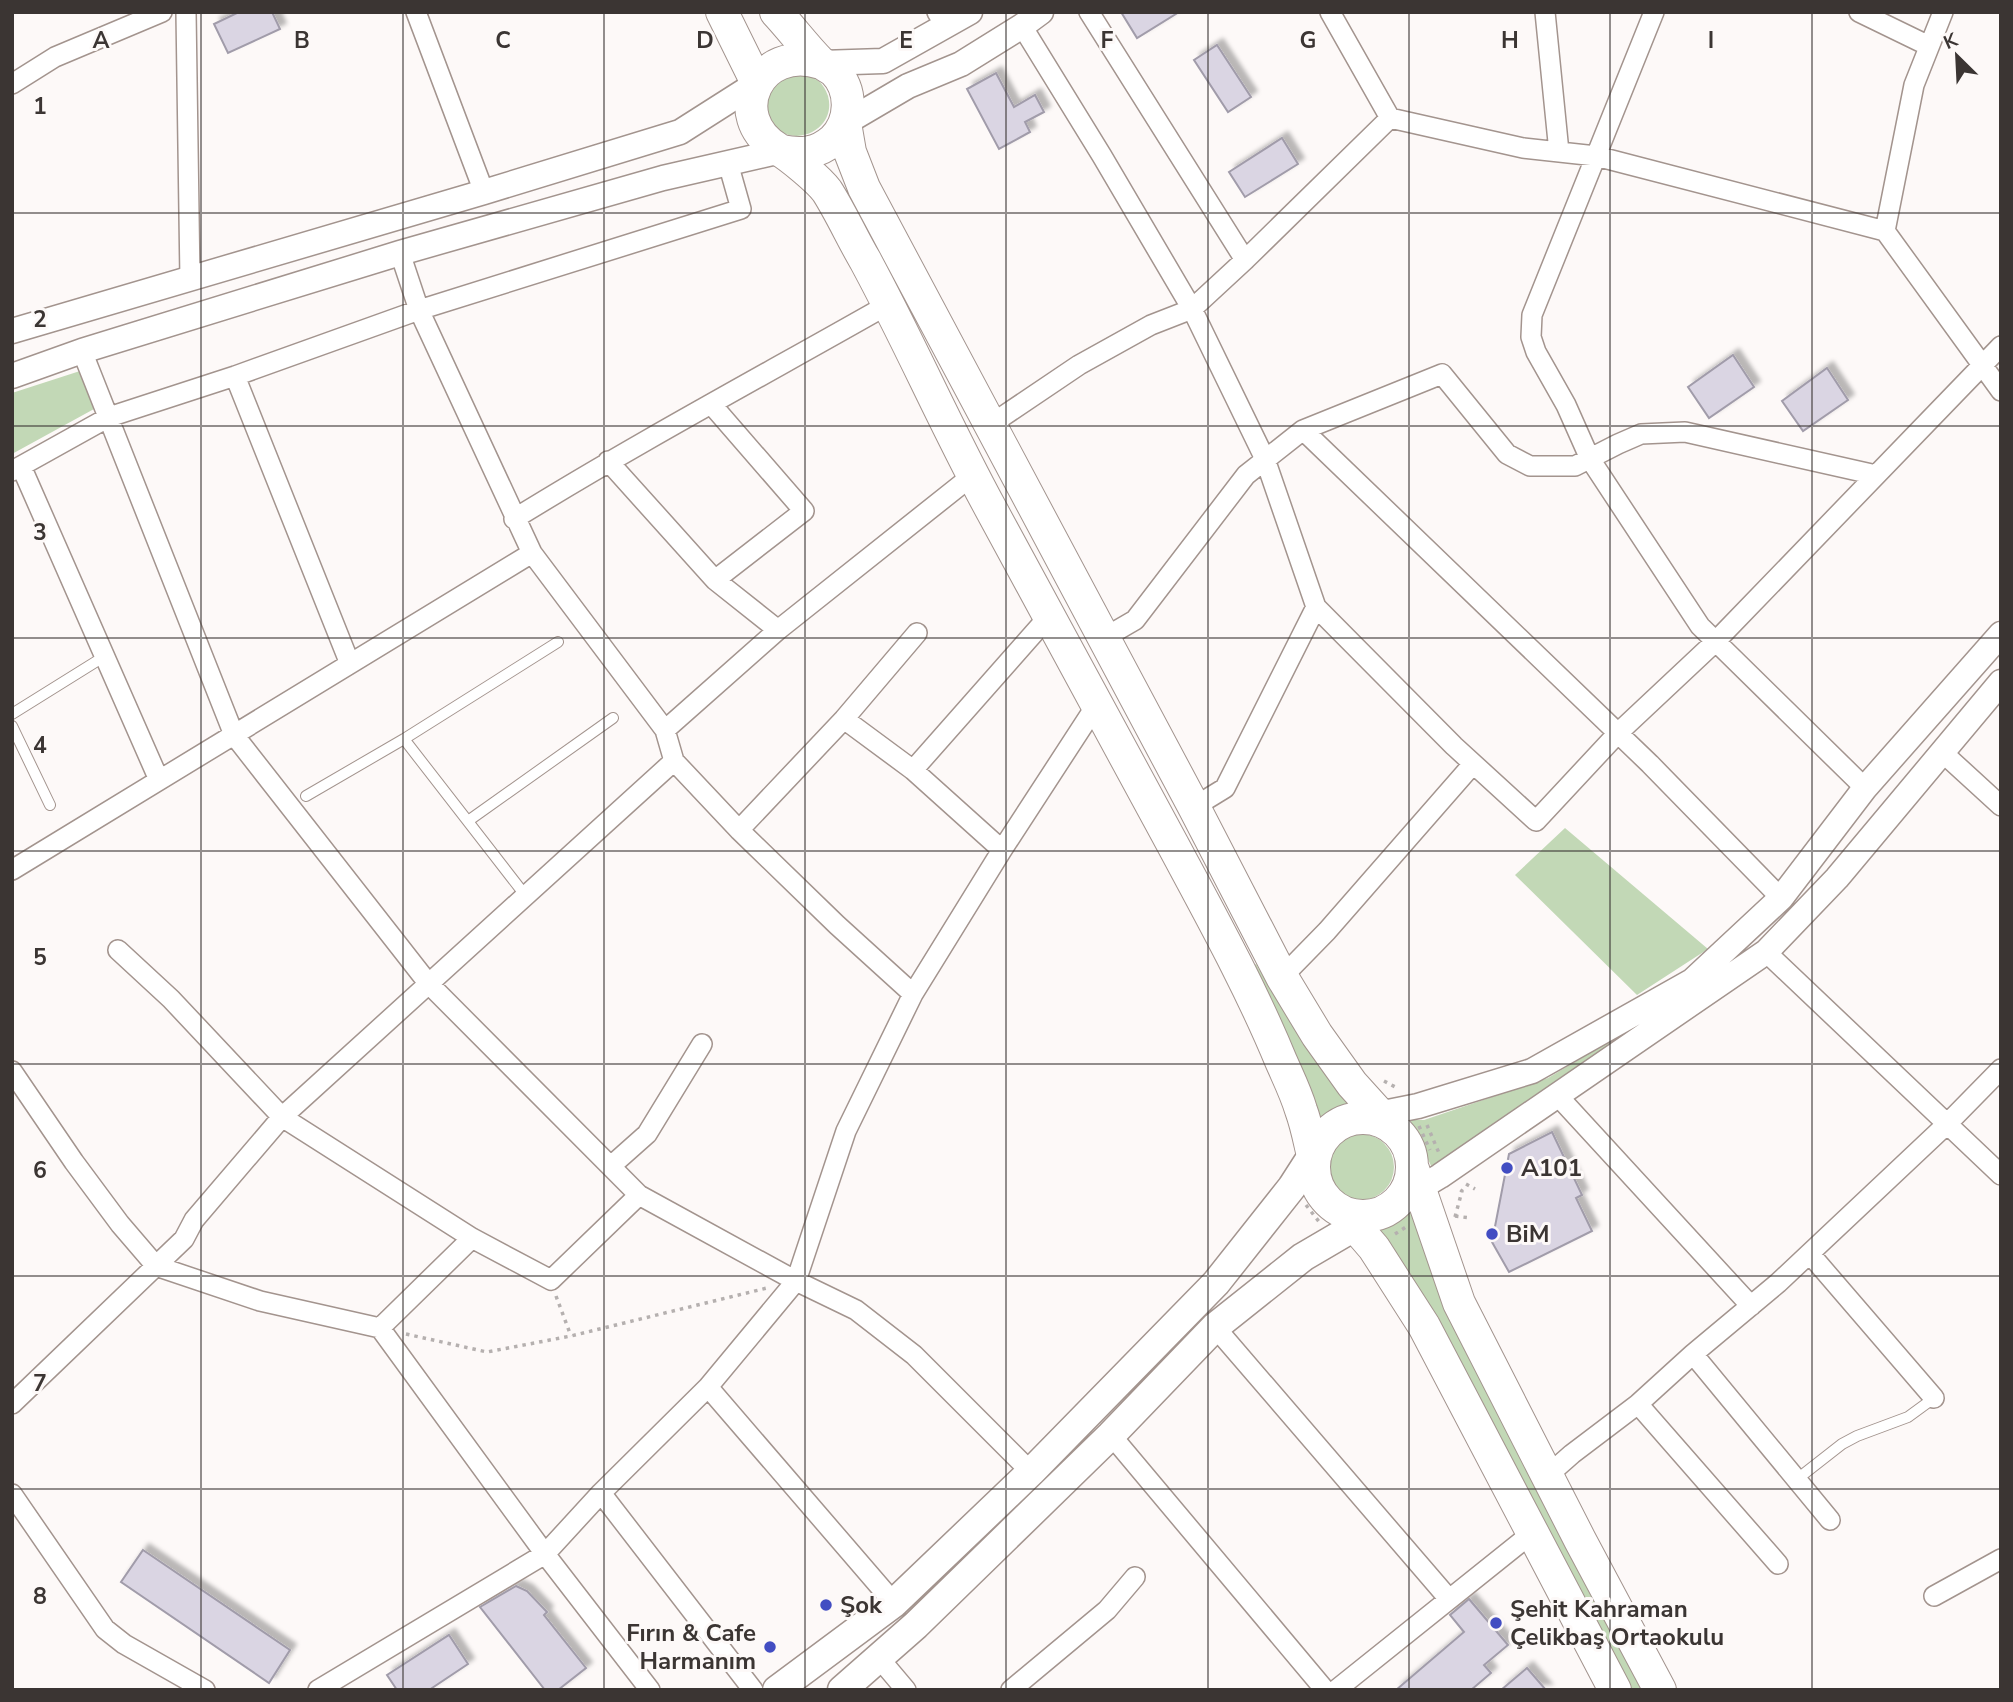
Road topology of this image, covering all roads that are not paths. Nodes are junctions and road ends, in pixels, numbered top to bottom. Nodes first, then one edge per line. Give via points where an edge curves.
1 (162, 12) edge
2 (186, 12) edge
3 (416, 12) edge
4 (722, 12) edge
5 (776, 12) edge
6 (970, 12) edge
7 (1090, 12) edge
8 (1330, 12) edge
9 (1545, 12) edge
10 (1654, 12) edge
11 (1859, 12) edge
12 (1943, 12) edge
13 (1032, 19) edge
14 (941, 20) edge
15 (1929, 46) junction
16 (821, 62) junction
17 (757, 83) junction
18 (12, 84) edge
19 (1390, 118) junction
20 (845, 123) junction
21 (782, 151) junction
22 (1559, 152) junction
23 (1596, 156) junction
24 (728, 163) junction
25 (484, 192) junction
26 (1885, 231) junction
27 (400, 253) junction
28 (1245, 260) junction
29 (190, 280) junction
30 (889, 304) junction
31 (1192, 309) junction
32 (419, 310) junction
33 (12, 331) edge
34 (2001, 346) edge
35 (82, 351) junction
36 (1983, 366) junction
37 (12, 376) edge
38 (234, 376) junction
39 (2001, 391) edge
40 (712, 405) junction
41 (109, 417) junction
42 (990, 425) junction
43 (1303, 430) junction
44 (1265, 459) junction
45 (1590, 459) junction
46 (608, 461) junction
47 (17, 468) edge
48 (973, 475) junction
49 (1876, 475) junction
50 (514, 519) junction
51 (532, 553) junction
52 (715, 580) junction
53 (1315, 607) junction
54 (1049, 616) junction
55 (778, 630) junction
56 (917, 633) dead end
57 (2001, 634) edge
58 (1104, 638) junction
59 (558, 642) dead end
60 (1715, 642) junction
61 (97, 661) dead end
62 (350, 664) junction
63 (2001, 682) edge
64 (1097, 704) junction
65 (12, 714) edge
66 (613, 718) dead end
67 (844, 719) junction
68 (12, 726) edge
69 (664, 730) junction
70 (1618, 733) junction
71 (234, 735) junction
72 (404, 739) junction
73 (1942, 752) junction
74 (674, 761) junction
75 (1473, 764) junction
76 (913, 770) junction
77 (159, 780) junction
78 (1865, 788) junction
79 (306, 796) dead end
80 (50, 805) dead end
81 (2001, 806) edge
82 (1195, 807) junction
83 (468, 821) junction
84 (739, 830) junction
85 (1002, 850) junction
86 (12, 870) edge
87 (525, 895) junction
88 (1781, 898) junction
89 (118, 950) dead end
90 (1766, 952) junction
91 (1282, 977) junction
92 (428, 983) junction
93 (913, 994) junction
94 (702, 1044) dead end
95 (2001, 1069) edge
96 (12, 1071) edge
97 (1557, 1095) junction
98 (282, 1117) junction
99 (1376, 1119) junction
100 (1947, 1124) junction
101 (1315, 1154) junction
102 (611, 1166) junction
103 (2001, 1175) edge
104 (1411, 1186) junction
105 (639, 1195) junction
106 (1351, 1224) junction
107 (472, 1238) junction
108 (1810, 1254) junction
109 (156, 1266) junction
110 (796, 1281) junction
111 (1751, 1306) junction
112 (1215, 1327) junction
113 (380, 1328) junction
114 (1693, 1354) junction
115 (708, 1387) junction
116 (1934, 1398) joint
117 (12, 1404) edge
118 (1638, 1404) junction
119 (1111, 1435) junction
120 (1031, 1472) junction
121 (1547, 1476) junction
122 (1796, 1480) junction
123 (601, 1493) junction
124 (12, 1494) edge
125 (1830, 1520) dead end
126 (1532, 1533) junction
127 (544, 1555) junction
128 (2001, 1559) edge
129 (1779, 1564) dead end
130 (1135, 1577) dead end
131 (1934, 1596) dead end
132 (1449, 1599) junction
133 (894, 1604) junction
134 (879, 1658) junction
135 (205, 1690) edge
136 (318, 1690) edge
137 (650, 1690) edge
138 (753, 1690) edge
139 (777, 1690) edge
140 (842, 1690) edge
141 (906, 1690) edge
142 (1011, 1690) edge
143 (1325, 1690) edge
144 (1336, 1690) edge
145 (1615, 1690) edge
146 (1660, 1690) edge

1 - 18 street via 55,57
2 - 29 street
3 - 25 street
4 - 17 main road
5 - 16 main road
6 - 14 street
7 - 28 street
8 - 19 street
9 - 22 street
10 - 23 street
11 - 15 street
12 - 15 street
13 - 20 street via 961,64 908,86
13 - 31 street via 1102,156
14 - 16 street via 883,61
15 - 26 street via 1914,85
16 - 17 main road via 792,58 778,63
16 - 20 main road via 843,84 848,109
17 - 21 main road via 751,111 755,125 770,145
17 - 25 street via 680,132
19 - 22 street
19 - 28 street
20 - 21 main road via 838,136 812,153
20 - 42 main road via 864,188
21 - 24 street
21 - 30 main road via 825,189
22 - 23 street
23 - 26 street
23 - 45 street via 1532,315 1531,337
24 - 27 street
24 - 32 street via 741,209
25 - 29 street
26 - 36 street
27 - 32 street
27 - 35 street
28 - 31 street
29 - 33 street
30 - 40 street
30 - 48 main road
31 - 42 street via 1151,325 1079,365
31 - 44 street
32 - 38 street
32 - 50 street
34 - 36 street
35 - 37 street
35 - 41 street
36 - 39 street
36 - 49 street
38 - 41 street
38 - 62 street
40 - 46 street
40 - 52 street via 804,511
41 - 47 street
41 - 71 street
42 - 58 main road
43 - 44 street
43 - 45 street via 1441,374 1507,454 1530,466 1576,466
43 - 70 street
44 - 53 street
44 - 58 street via 1246,475 1135,620
45 - 49 street via 1641,434 1685,432
45 - 60 street
46 - 50 street
46 - 52 street
47 - 77 street
48 - 54 main road
48 - 55 street
49 - 60 street
50 - 51 street
51 - 62 street
51 - 69 street
52 - 55 street
53 - 75 street
53 - 82 street via 1225,788
54 - 64 main road
54 - 76 street
55 - 69 street
56 - 67 street
57 - 78 street
58 - 82 main road
59 - 72 lane
60 - 70 street
60 - 78 street
61 - 65 lane
62 - 71 street
63 - 73 street
64 - 85 street
64 - 101 main road via 1259,1008
66 - 83 lane
67 - 76 street
67 - 84 street
68 - 80 lane
69 - 74 street
70 - 75 street via 1536,821
70 - 88 street
71 - 77 street
71 - 92 street
72 - 79 lane
72 - 83 lane
73 - 81 street
73 - 90 street via 1837,878
74 - 84 street
74 - 87 street
75 - 91 street
76 - 85 street
77 - 86 street
78 - 88 street
82 - 91 main road
83 - 87 lane
84 - 93 street
85 - 93 street
87 - 92 street
88 - 99 street via 1692,981 1532,1071
89 - 98 street
90 - 97 street
90 - 100 street
91 - 99 main road
92 - 98 street
92 - 102 street
93 - 110 street via 846,1131
94 - 102 street via 647,1134
95 - 100 street
96 - 109 street via 74,1162
97 - 104 street via 1446,1171
97 - 111 street
98 - 107 street
98 - 109 street via 194,1220 184,1239
99 - 101 main road via 1342,1123 1328,1132
99 - 104 main road via 1403,1137 1411,1152
100 - 103 street
100 - 108 street
101 - 106 main road via 1314,1176 1320,1191
101 - 120 main road via 1216,1283
102 - 105 street
104 - 106 main road via 1388,1210
104 - 121 main road via 1459,1303
105 - 107 street via 551,1280
105 - 110 street
106 - 112 main road
106 - 126 main road via 1374,1248 1424,1326
107 - 113 street
108 - 111 street
108 - 116 street
109 - 113 street via 260,1301
109 - 117 street
110 - 115 street
110 - 120 street via 856,1310 914,1355
111 - 114 street
112 - 119 main road
112 - 132 street
113 - 127 street
114 - 118 street
114 - 122 street
115 - 123 street
115 - 133 street
116 - 122 lane via 1909,1417 1842,1444
118 - 121 street
118 - 129 street
119 - 134 main road
119 - 143 street
120 - 133 main road
121 - 146 main road
122 - 125 street
123 - 127 street
123 - 138 street
124 - 135 street via 105,1629
126 - 132 street
126 - 145 main road
127 - 136 street
127 - 137 street
128 - 131 street
130 - 142 street via 1107,1610
132 - 144 street
133 - 139 main road
134 - 140 main road
134 - 141 street

